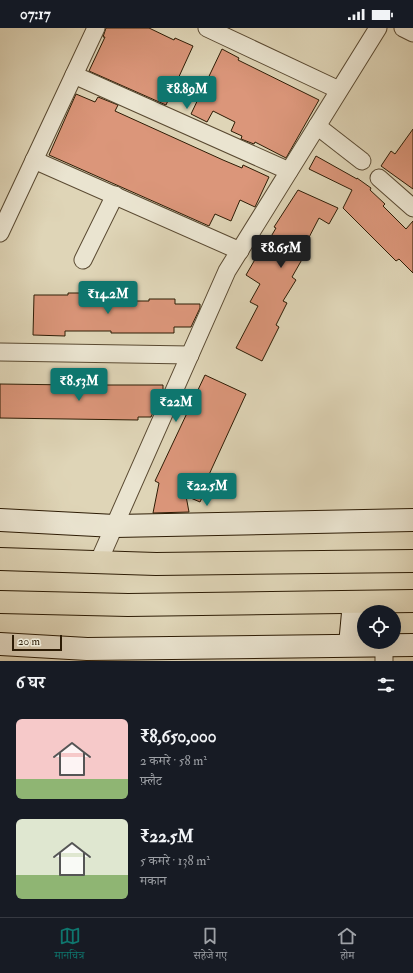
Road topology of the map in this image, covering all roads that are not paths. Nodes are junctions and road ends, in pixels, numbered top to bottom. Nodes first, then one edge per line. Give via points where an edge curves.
1 (96, 28) edge
2 (207, 28) edge
3 (378, 28) edge
4 (403, 28) edge
5 (413, 33) edge
6 (74, 75) junction
7 (339, 90) junction
8 (317, 126) junction
9 (34, 160) junction
10 (362, 161) dead end
11 (289, 171) junction
12 (379, 178) dead end
13 (115, 195) junction
14 (413, 208) edge
15 (0, 233) edge
16 (240, 251) junction
17 (83, 260) dead end
18 (0, 352) edge
19 (190, 355) junction
20 (0, 520) edge
21 (413, 520) edge
22 (115, 526) junction
23 (0, 559) edge
24 (413, 561) edge
25 (98, 563) junction
26 (413, 601) edge
27 (0, 602) edge
28 (354, 602) junction
29 (0, 644) edge
30 (350, 645) junction
31 (413, 645) edge
32 (384, 653) edge

1 - 6 street
2 - 7 street
3 - 7 street
4 - 5 street
6 - 9 street
6 - 11 street
7 - 8 street
8 - 10 street
8 - 11 street
9 - 13 street
9 - 15 street
11 - 16 street
12 - 14 street
13 - 16 street
13 - 17 street
16 - 19 street via 227,272
18 - 19 street
19 - 22 street
20 - 22 street
21 - 22 street
22 - 25 street
23 - 25 main road
24 - 25 main road
26 - 28 main road
27 - 28 main road via 128,605
28 - 30 street
29 - 30 street via 87,649
30 - 32 street
31 - 32 street

